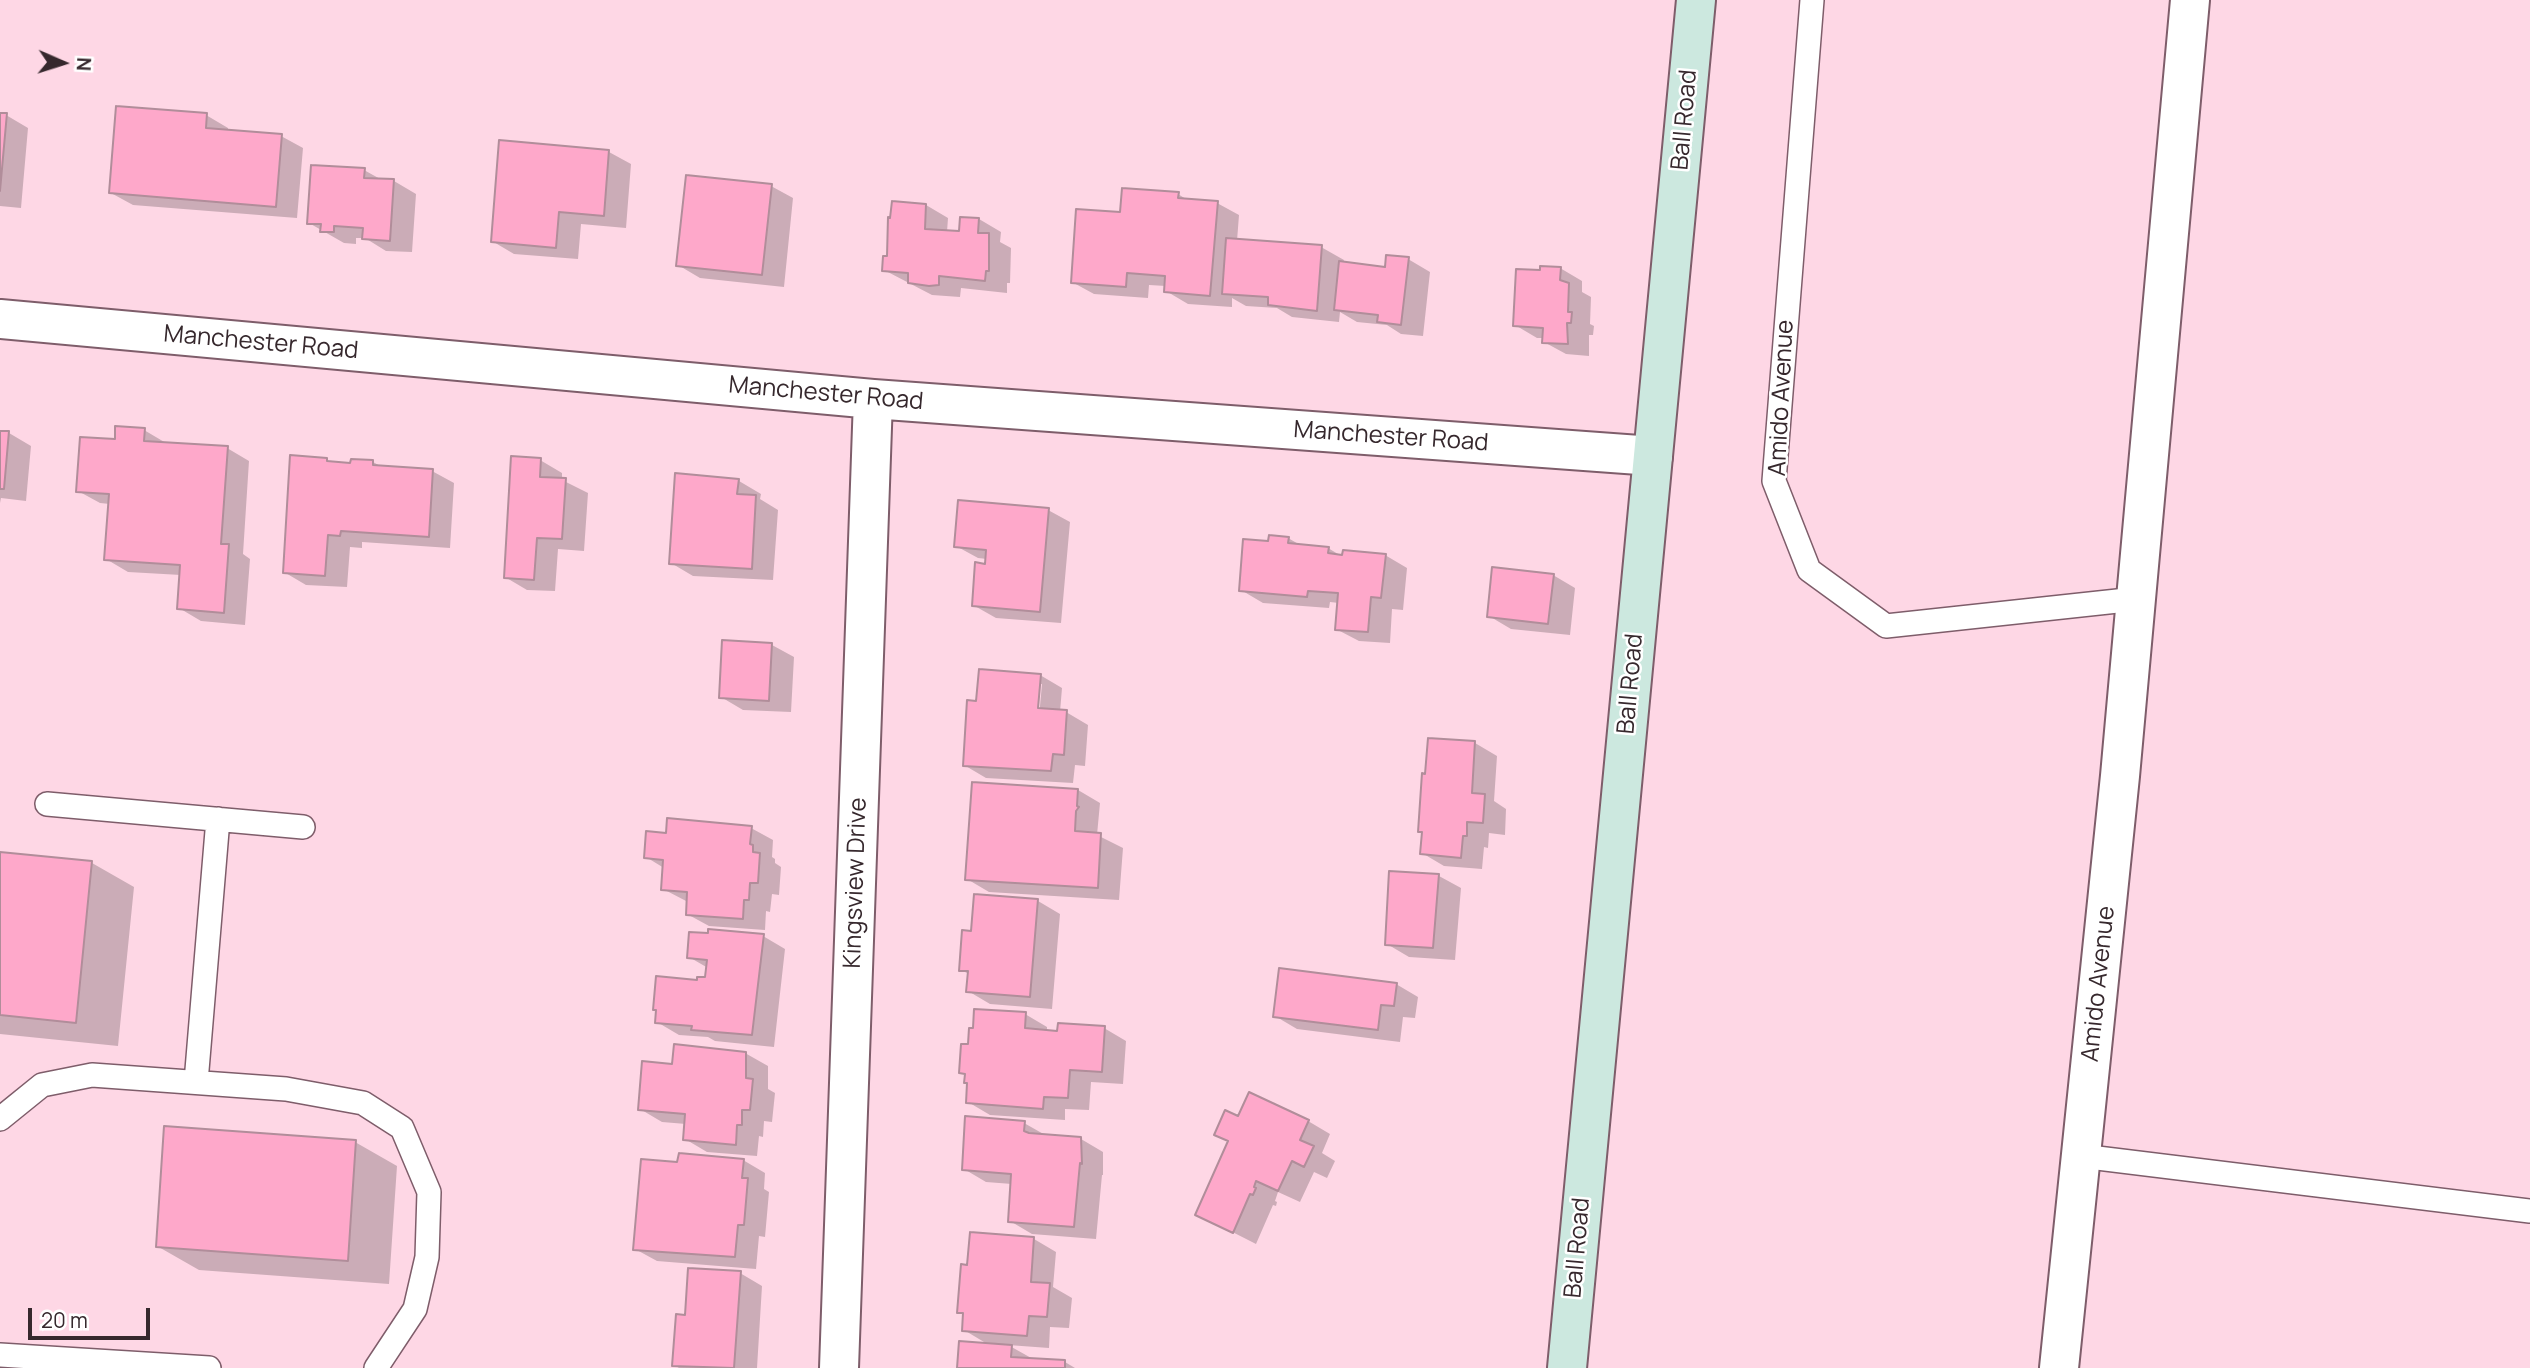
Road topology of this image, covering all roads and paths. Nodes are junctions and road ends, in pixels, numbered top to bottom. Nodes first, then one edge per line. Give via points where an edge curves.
1 (1696, 0) edge
2 (1812, 0) edge
3 (2190, 0) edge
4 (0, 319) edge
5 (873, 399) junction
6 (1653, 456) junction
7 (2136, 599) junction
8 (47, 804) dead end
9 (218, 819) junction
10 (303, 827) dead end
11 (196, 1082) junction
12 (0, 1119) edge
13 (2081, 1156) junction
14 (2530, 1211) edge
15 (0, 1354) edge
16 (209, 1368) edge
17 (376, 1368) edge
18 (839, 1368) edge
19 (1567, 1368) edge
20 (2059, 1368) edge

1 - 6 main road, Ball Road
2 - 7 lane, Amido Avenue via 1774,481 1809,570 1886,626
3 - 7 street, Amido Avenue
4 - 5 street, Manchester Road
5 - 6 street, Manchester Road
5 - 18 street, Kingsview Drive
6 - 19 main road, Ball Road
7 - 13 street, Amido Avenue
8 - 9 lane
9 - 10 lane
9 - 11 lane
11 - 12 lane via 92,1074 42,1085
11 - 17 lane via 286,1089 363,1103 402,1128 429,1192 427,1257 415,1309
13 - 14 lane
13 - 20 street, Amido Avenue
15 - 16 lane

